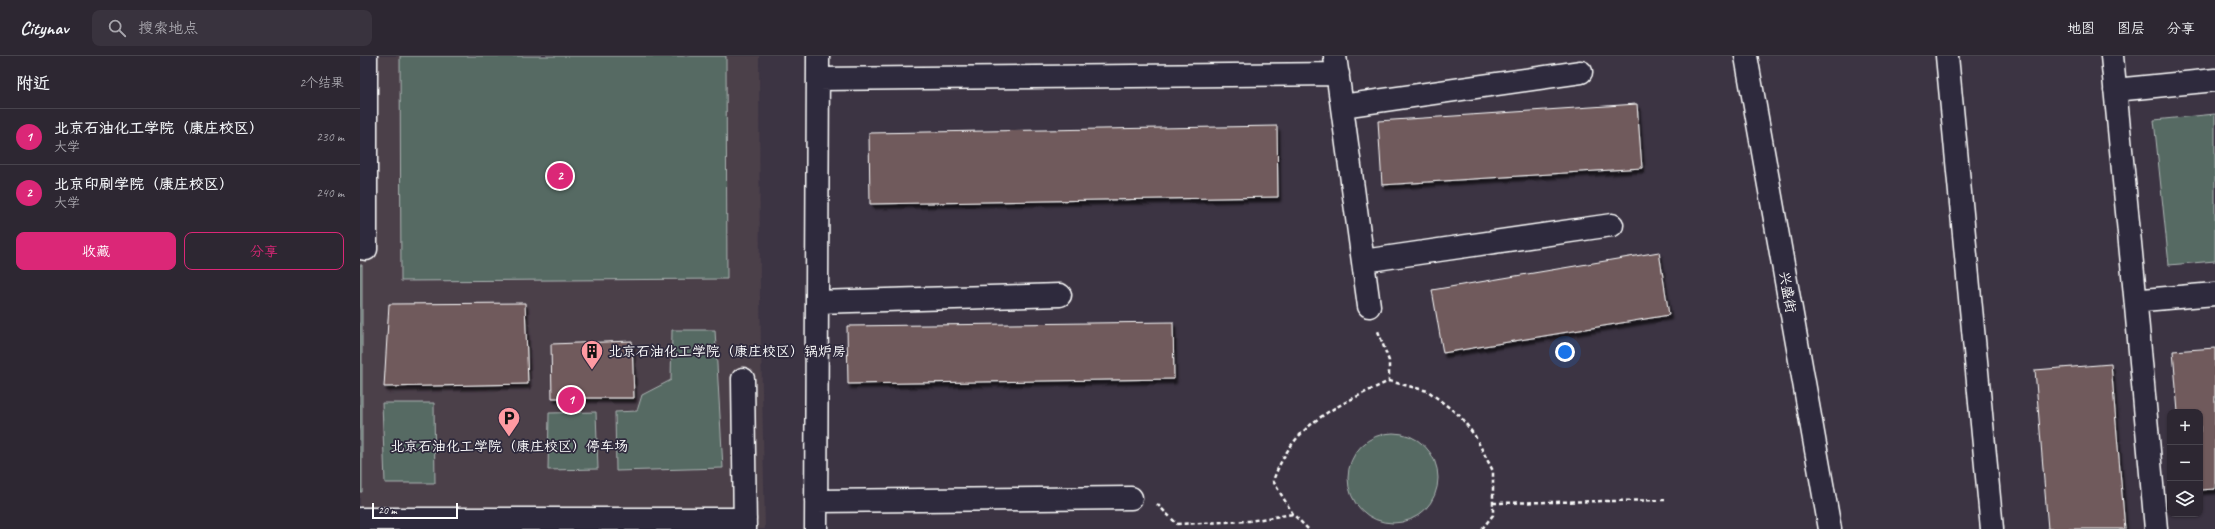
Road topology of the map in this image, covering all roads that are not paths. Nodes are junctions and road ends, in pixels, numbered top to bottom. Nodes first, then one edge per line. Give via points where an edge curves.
1 (366, 56) edge
2 (818, 56) edge
3 (1746, 56) edge
4 (1947, 56) edge
5 (2112, 56) edge
6 (1337, 65) edge
7 (1581, 72) dead end
8 (818, 79) junction
9 (2215, 80) edge
10 (2115, 90) junction
11 (1342, 106) junction
12 (1612, 225) dead end
13 (360, 248) edge
14 (1363, 261) junction
15 (2215, 294) edge
16 (1060, 295) dead end
17 (2135, 295) junction
18 (817, 302) junction
19 (1369, 306) road end
20 (743, 378) dead end
21 (1131, 498) road end
22 (816, 501) junction
23 (360, 519) edge
24 (388, 524) edge
25 (745, 524) edge
26 (816, 529) edge
27 (1830, 529) edge
28 (1992, 529) edge
29 (2156, 529) edge

1 - 13 street via 366,248
2 - 8 street
3 - 27 street, 兴盛街
4 - 28 street
5 - 10 street
6 - 8 street
6 - 11 street
7 - 11 street
8 - 18 street
9 - 10 street
10 - 17 street
11 - 14 street
12 - 14 street
14 - 19 street
15 - 17 street via 2143,300
16 - 18 street
17 - 29 street
18 - 22 street
20 - 25 street
21 - 22 street
22 - 26 street
23 - 24 street
24 - 25 street

